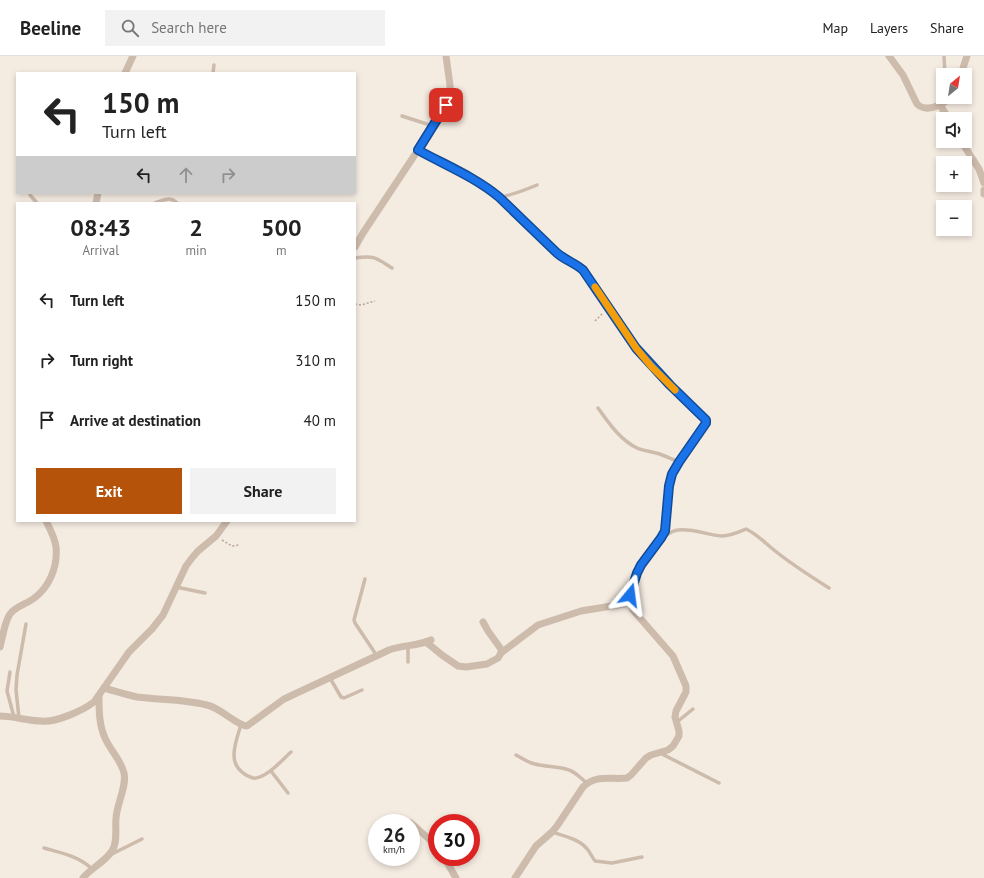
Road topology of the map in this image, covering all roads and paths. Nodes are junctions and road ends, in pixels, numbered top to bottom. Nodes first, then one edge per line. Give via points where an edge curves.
1 (133, 56) edge
2 (446, 56) edge
3 (888, 56) edge
4 (944, 56) edge
5 (967, 56) edge
6 (214, 65) dead end
7 (945, 68) edge
8 (963, 68) edge
9 (125, 72) edge
10 (213, 72) edge
11 (940, 105) joint
12 (944, 112) edge
13 (402, 116) dead end
14 (433, 126) junction
15 (966, 148) edge
16 (418, 150) junction
17 (984, 183) edge
18 (537, 185) dead end
19 (984, 190) edge
20 (984, 194) edge
21 (30, 195) dead end
22 (499, 197) junction
23 (37, 202) edge
24 (158, 202) edge
25 (176, 202) edge
26 (356, 245) edge
27 (356, 258) edge
28 (392, 268) dead end
29 (374, 301) dead end
30 (356, 304) edge
31 (608, 307) junction
32 (595, 321) dead end
33 (598, 408) dead end
34 (679, 462) junction
35 (46, 522) edge
36 (227, 522) edge
37 (216, 536) junction
38 (661, 538) junction
39 (239, 545) dead end
40 (365, 579) dead end
41 (176, 587) junction
42 (829, 588) dead end
43 (205, 593) dead end
44 (630, 603) junction
45 (483, 622) dead end
46 (26, 624) dead end
47 (408, 646) junction
48 (0, 647) edge
49 (502, 653) junction
50 (377, 656) junction
51 (408, 662) dead end
52 (10, 672) dead end
53 (330, 678) junction
54 (104, 688) junction
55 (362, 690) dead end
56 (99, 696) junction
57 (693, 709) dead end
58 (0, 716) edge
59 (16, 717) junction
60 (677, 722) junction
61 (241, 725) junction
62 (291, 752) dead end
63 (659, 752) junction
64 (516, 755) dead end
65 (271, 771) junction
66 (587, 783) junction
67 (719, 783) dead end
68 (288, 793) dead end
69 (420, 831) edge
70 (552, 832) junction
71 (428, 838) edge
72 (142, 839) dead end
73 (44, 848) dead end
74 (108, 856) junction
75 (642, 857) dead end
76 (449, 866) edge
77 (92, 869) junction
78 (83, 878) edge
79 (456, 878) edge
80 (515, 878) edge

1 - 9 street
2 - 14 street via 450,95
3 - 11 street via 903,75 921,107
4 - 7 lane
5 - 8 street
6 - 10 lane
11 - 12 street
13 - 14 lane
14 - 16 street
15 - 17 street via 979,169
16 - 22 street via 472,178
16 - 26 street
18 - 22 lane
19 - 20 street
21 - 23 lane
22 - 31 street via 561,257 583,270
24 - 25 lane via 169,198
27 - 28 lane via 374,257
29 - 30 path
31 - 32 path
31 - 34 street via 651,366 706,420
33 - 34 lane via 623,438 637,448
34 - 38 street via 669,486 665,531
35 - 48 street via 56,548 56,564 50,580 42,591 10,614
36 - 37 street
37 - 39 path via 232,546
37 - 41 street via 192,558
38 - 42 lane via 677,530 723,536 746,529
38 - 44 street via 637,573
40 - 50 lane via 354,620
41 - 43 lane
41 - 54 street via 163,615 129,652
44 - 49 street via 581,611 538,625
44 - 60 street via 633,610 673,656 686,686 684,697 676,711
45 - 49 street
46 - 59 lane via 17,676
47 - 49 street via 429,641 442,655 458,666 466,667 487,664
47 - 50 street via 397,647
47 - 51 lane
50 - 53 street
52 - 59 lane via 7,691
53 - 55 lane via 341,697
53 - 61 street via 284,699 247,726
54 - 56 street
54 - 61 street via 137,697 209,705
56 - 59 street via 87,707 49,721
56 - 74 street via 101,729 124,774 116,816 115,844
57 - 60 lane
58 - 59 street
60 - 63 street via 679,736 673,746
61 - 65 lane via 235,745 236,765 253,778
62 - 65 lane
63 - 66 street via 646,758 627,778 598,778
63 - 67 lane
64 - 66 lane via 536,765 569,770
65 - 68 lane
66 - 70 street
69 - 71 street
70 - 75 lane via 581,843 595,861 612,863
70 - 80 street via 536,846
72 - 74 lane
73 - 77 lane via 73,856
74 - 77 street
76 - 79 street
77 - 78 street

